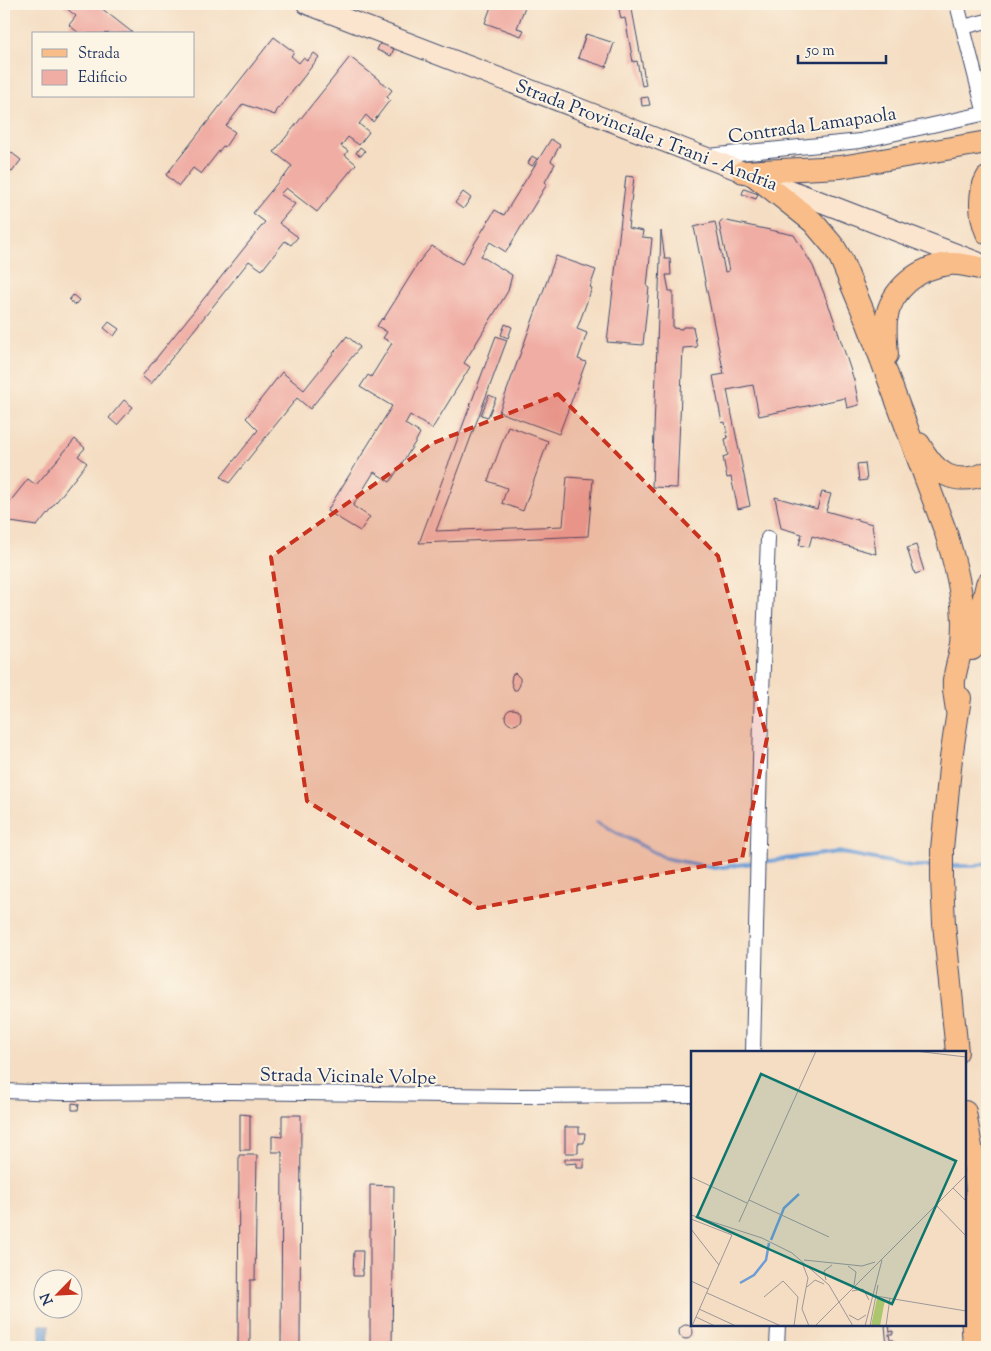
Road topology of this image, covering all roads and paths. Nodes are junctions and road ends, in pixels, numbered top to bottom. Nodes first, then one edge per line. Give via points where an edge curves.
1 (307, 4) edge
2 (957, 4) edge
3 (987, 21) edge
4 (963, 27) junction
5 (986, 114) edge
6 (987, 142) edge
7 (702, 157) junction
8 (749, 174) junction
9 (987, 178) edge
10 (987, 233) edge
11 (987, 268) edge
12 (889, 378) junction
13 (905, 422) junction
14 (987, 473) edge
15 (768, 538) dead end
16 (987, 584) edge
17 (987, 627) edge
18 (964, 686) junction
19 (957, 711) junction
20 (753, 1051) edge
21 (956, 1051) edge
22 (4, 1092) edge
23 (691, 1095) edge
24 (966, 1118) edge
25 (966, 1217) edge
26 (987, 1298) edge
27 (778, 1326) edge
28 (777, 1347) edge
29 (974, 1347) edge

1 - 7 main road, Strada Provinciale 1 Trani - Andria
2 - 4 street, Contrada Lamapaola
3 - 4 street
4 - 5 street, Contrada Lamapaola
5 - 7 street, Contrada Lamapaola via 860,141
6 - 8 main road via 841,167
7 - 8 main road, Strada Provinciale 1 Trani - Andria
8 - 11 main road, Strada Provinciale 1 Trani - Andria
8 - 12 main road via 813,222 834,247 848,271
9 - 10 main road via 981,207
11 - 12 main road via 949,264 932,267 915,275 900,289 886,318
12 - 13 main road
13 - 14 main road via 925,455 950,478 973,479
13 - 19 main road via 948,542 962,596 962,643 954,682
15 - 20 street
16 - 18 main road
17 - 18 main road
18 - 19 main road
19 - 21 main road via 942,850 944,924
22 - 23 street, Strada Vicinale Volpe
24 - 26 main road via 975,1170
25 - 29 main road
27 - 28 street

